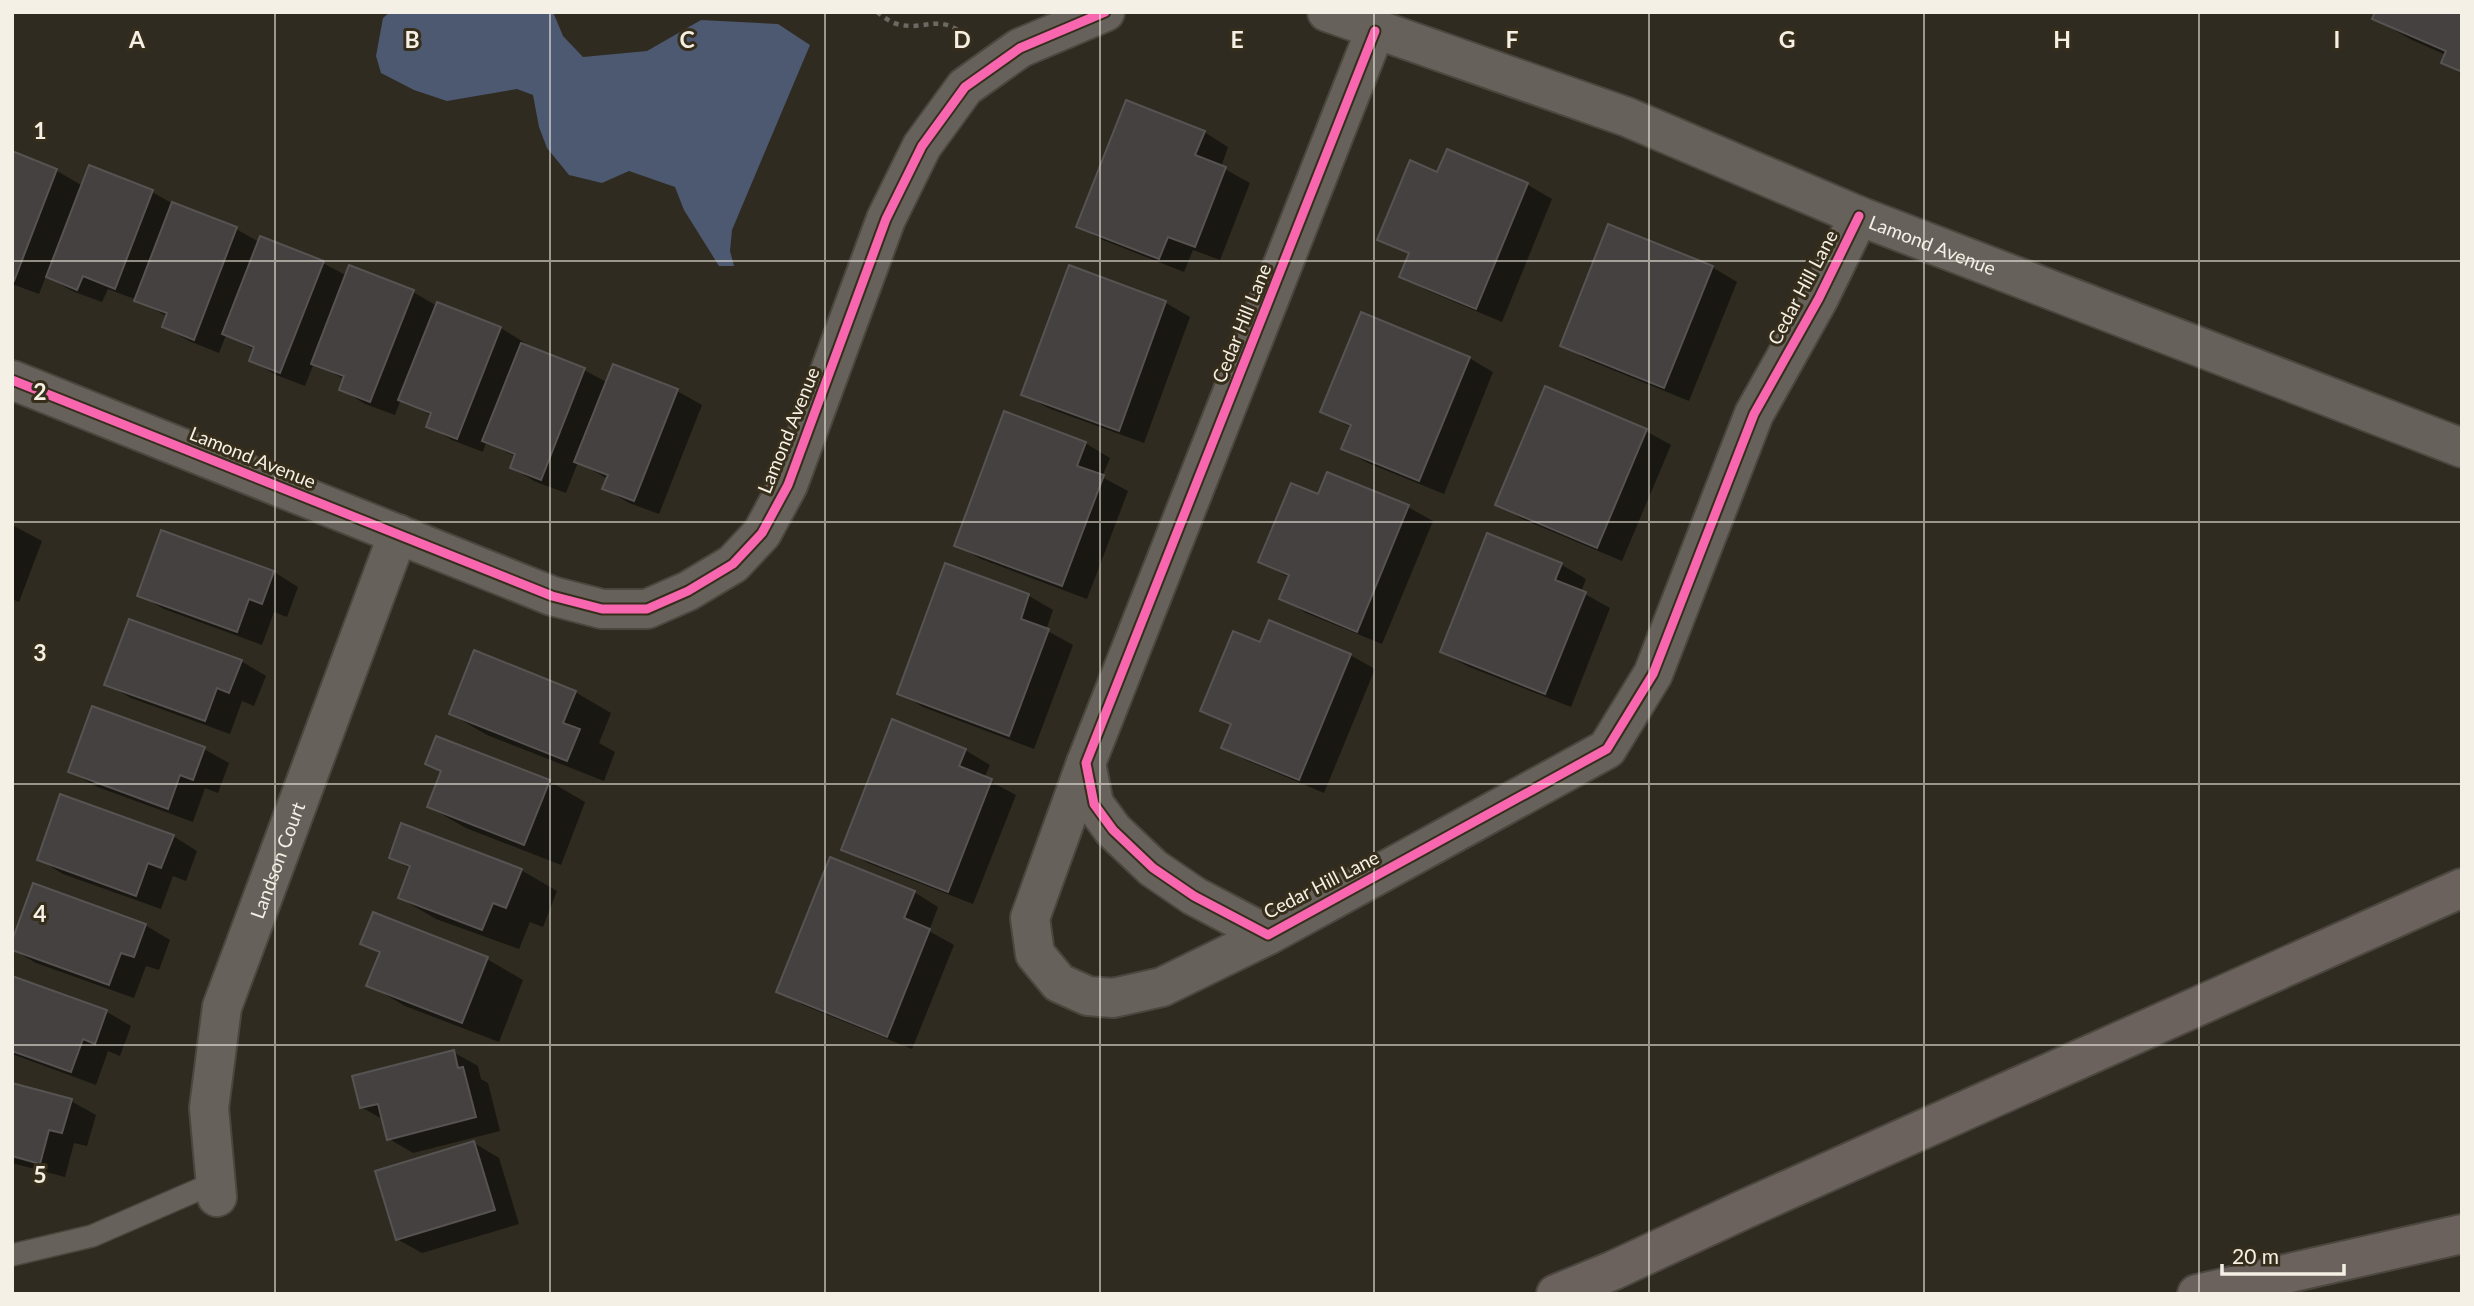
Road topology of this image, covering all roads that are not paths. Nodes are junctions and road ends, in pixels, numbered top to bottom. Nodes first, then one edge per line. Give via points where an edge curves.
1 (1105, 12) edge
2 (1327, 12) edge
3 (1376, 31) junction
4 (1859, 216) junction
5 (12, 380) edge
6 (2462, 448) edge
7 (398, 534) junction
8 (1086, 763) junction
9 (2462, 888) edge
10 (1268, 935) junction
11 (216, 1190) joint
12 (2462, 1234) edge
13 (12, 1255) edge
14 (1556, 1294) edge
15 (2197, 1294) edge

1 - 7 street, Lamond Avenue via 1020,48 965,87 922,146 886,219 788,485 762,533 733,564 646,609 602,609 552,596
2 - 3 street, Lamond Avenue
3 - 4 street, Lamond Avenue via 1627,117
3 - 8 street, Cedar Hill Lane
4 - 6 street, Lamond Avenue
4 - 10 street, Cedar Hill Lane via 1754,414 1653,674 1607,749
5 - 7 street, Lamond Avenue
7 - 11 street, Landson Court via 222,1007 209,1108
8 - 10 street, Cedar Hill Lane via 1094,804 1112,830 1153,868
8 - 10 street via 1030,918 1035,954 1059,983 1088,996 1113,998 1175,981
9 - 14 highway
11 - 13 lane via 92,1236
12 - 15 highway

